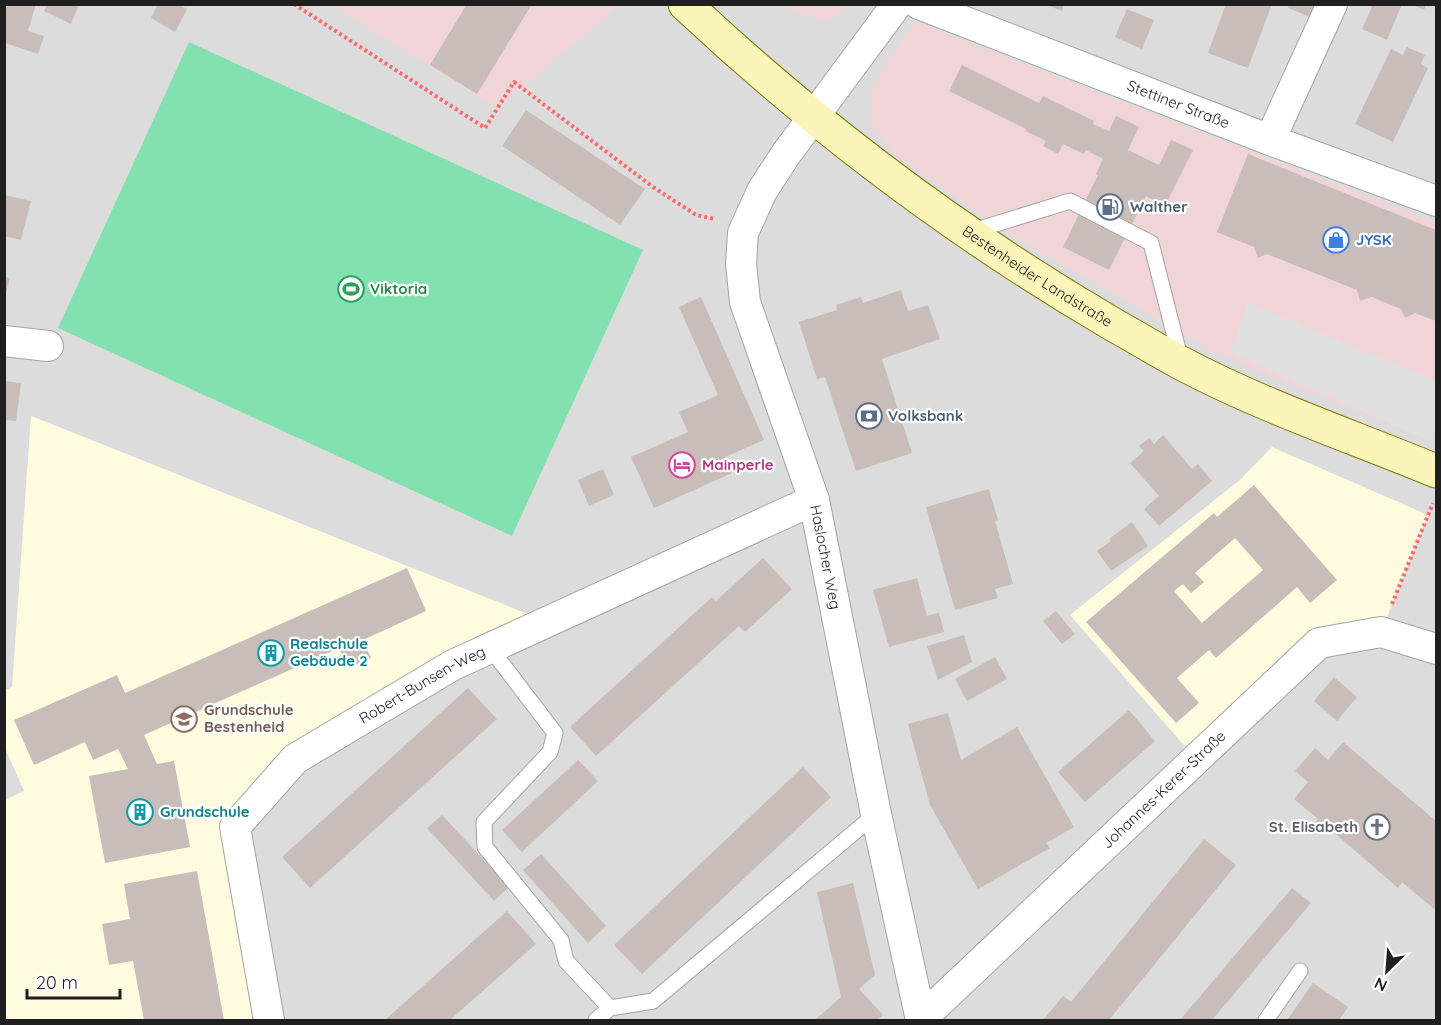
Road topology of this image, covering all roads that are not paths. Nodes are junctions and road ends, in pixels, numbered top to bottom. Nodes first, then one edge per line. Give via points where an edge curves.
1 (685, 4) edge
2 (897, 4) edge
3 (920, 4) edge
4 (1332, 4) edge
5 (813, 118) junction
6 (1270, 140) junction
7 (1437, 201) edge
8 (967, 232) junction
9 (4, 341) edge
10 (48, 346) dead end
11 (1181, 363) junction
12 (1436, 485) edge
13 (814, 500) junction
14 (490, 648) junction
15 (1437, 649) edge
16 (876, 814) junction
17 (1300, 971) dead end
18 (610, 1008) junction
19 (269, 1020) edge
20 (596, 1020) edge
21 (921, 1020) edge
22 (1266, 1020) edge

1 - 5 main road, Bestenheider Landstraße
2 - 5 street, Haslocher Weg
3 - 6 street, Stettiner Straße
4 - 6 street
5 - 8 main road, Bestenheider Landstraße
5 - 13 street, Haslocher Weg via 762,191 743,233 741,264 745,302
6 - 7 street, Stettiner Straße
8 - 11 main road, Bestenheider Landstraße via 1069,298
8 - 11 lane via 1070,201 1151,243
9 - 10 street
11 - 12 main road, Bestenheider Landstraße
13 - 14 street, Robert-Bunsen-Weg
13 - 16 street, Haslocher Weg
14 - 18 lane via 555,733 550,752 484,822 485,847 561,940 566,961
14 - 19 street, Robert-Bunsen-Weg via 453,665 295,759 235,827
15 - 21 street, Johannes-Kerer-Straße via 1381,632 1319,643
16 - 18 lane via 652,1001
16 - 21 street, Haslocher Weg
17 - 22 lane
18 - 20 lane

